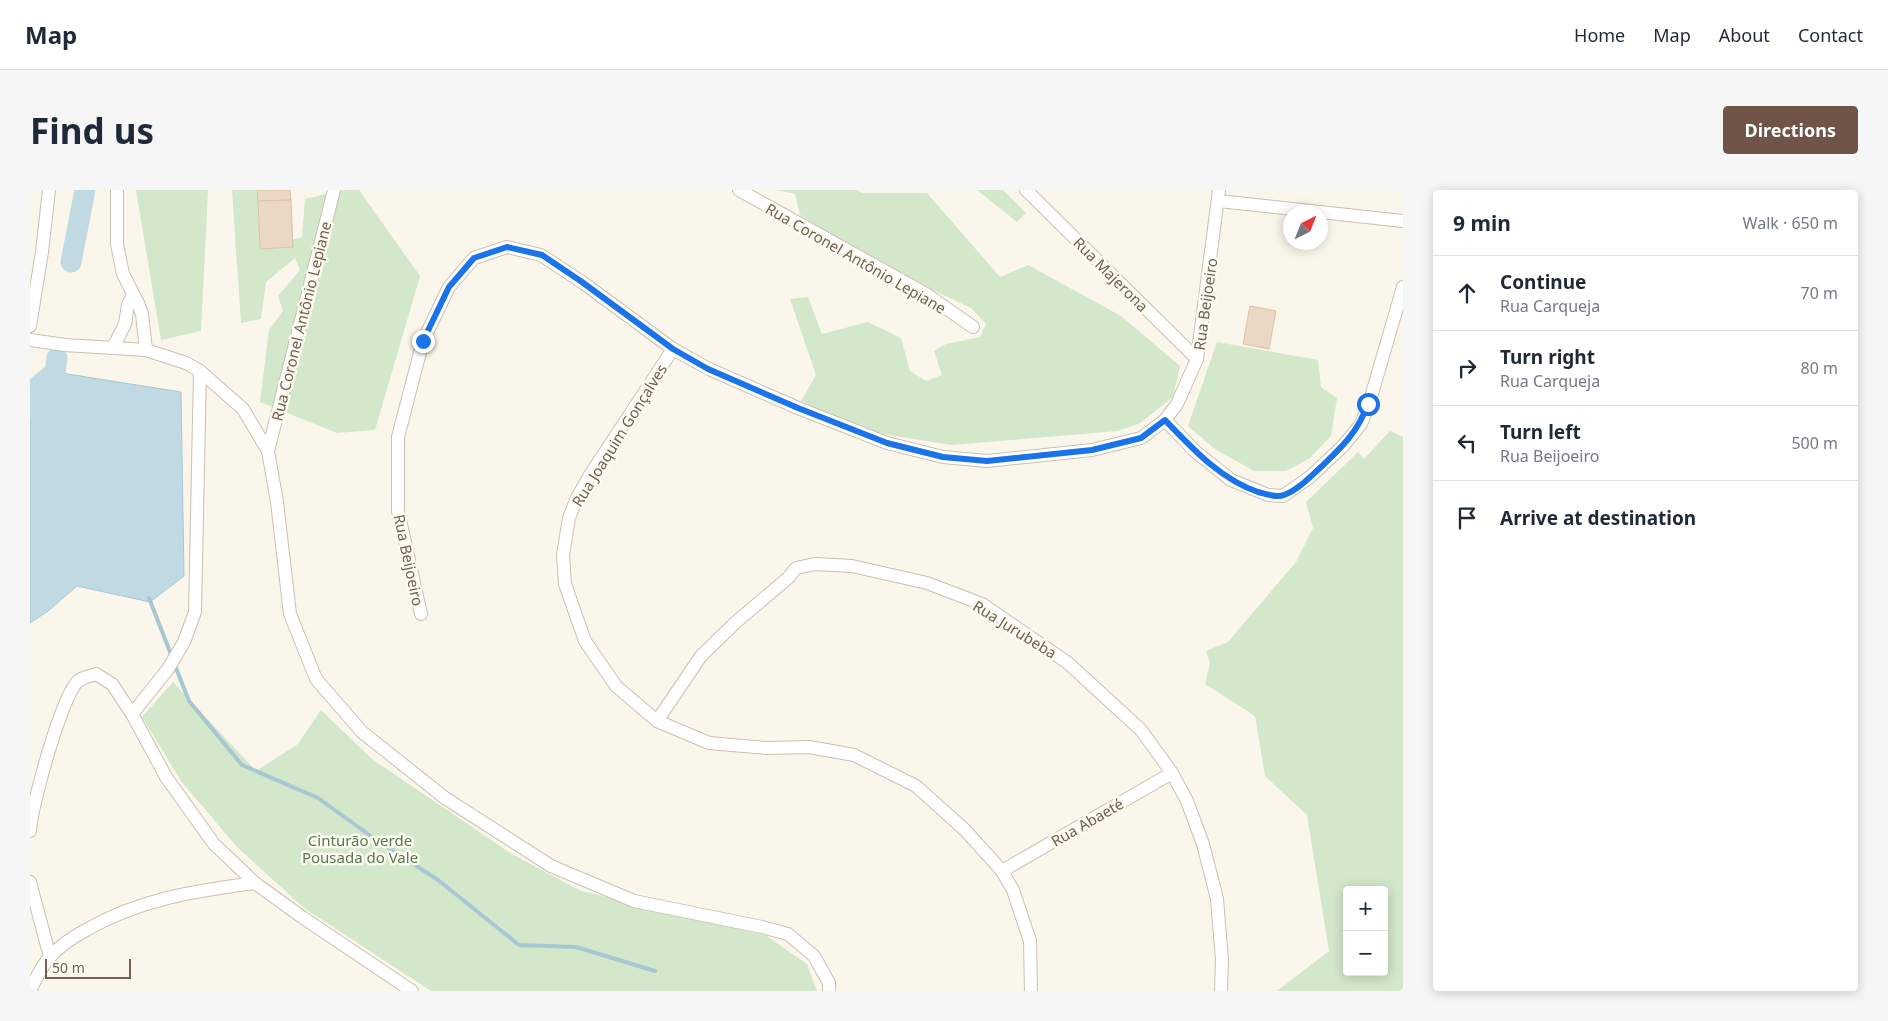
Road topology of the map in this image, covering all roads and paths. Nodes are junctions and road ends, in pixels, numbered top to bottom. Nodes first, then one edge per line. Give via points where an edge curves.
1 (49, 190) edge
2 (117, 190) edge
3 (334, 190) edge
4 (739, 190) edge
5 (1026, 190) edge
6 (1219, 196) edge
7 (1403, 221) edge
8 (1403, 287) edge
9 (133, 295) junction
10 (30, 326) edge
11 (973, 327) dead end
12 (30, 340) edge
13 (113, 348) junction
14 (673, 349) junction
15 (146, 350) junction
16 (1197, 359) junction
17 (200, 371) junction
18 (1165, 420) junction
19 (268, 451) junction
20 (421, 614) dead end
21 (132, 714) junction
22 (657, 720) junction
23 (1172, 773) junction
24 (30, 831) edge
25 (1002, 871) junction
26 (30, 882) edge
27 (255, 884) junction
28 (50, 957) junction
29 (30, 991) edge
30 (412, 991) edge
31 (829, 991) edge
32 (1031, 991) edge
33 (1220, 991) edge

1 - 10 street
2 - 9 street via 117,244 123,274
3 - 19 street, Rua Coronel Antônio Lepiane
4 - 11 street, Rua Coronel Antônio Lepiane via 926,294
5 - 16 street, Rua Majerona
6 - 7 street
6 - 16 street, Rua Beijoeiro
8 - 18 street via 1361,424 1310,477 1283,496 1268,495 1231,480 1196,452
9 - 13 street via 128,305 126,324
9 - 15 street via 142,314
12 - 13 street
13 - 15 street
14 - 18 street, Rua Beijoeiro via 708,369 798,408 887,443 943,457 987,461 1092,450 1141,438
14 - 20 street, Rua Beijoeiro via 542,255 507,247 474,258 449,287 423,341 398,437 398,511
14 - 22 street, Rua Joaquim Gonçalves via 577,498 569,518 563,555 565,584 586,641 616,686
15 - 17 street
16 - 18 street, Rua Beijoeiro
17 - 19 street via 243,409
17 - 21 street via 195,612 184,642 168,669
19 - 31 street via 290,614 316,679 362,732 445,798 551,866 634,901 788,934 814,956 829,982
21 - 24 street via 112,684 96,674 79,680 68,695 41,777
21 - 27 street via 166,777 208,837
22 - 23 street, Rua Jurubeba via 701,656 796,568 815,564 852,566 927,583 982,604 1068,662 1141,730
22 - 25 street, Rua Joaquim Gonçalves via 709,743 766,748 810,747 854,755 916,786 966,830
23 - 25 street, Rua Abaeté
23 - 33 street, Rua Jurubeba via 1203,844 1217,899 1222,960
25 - 32 street, Rua Joaquim Gonçalves via 1013,890 1030,941
26 - 28 street
27 - 28 street via 200,891 143,905 110,917 72,938
27 - 30 street
28 - 29 street

